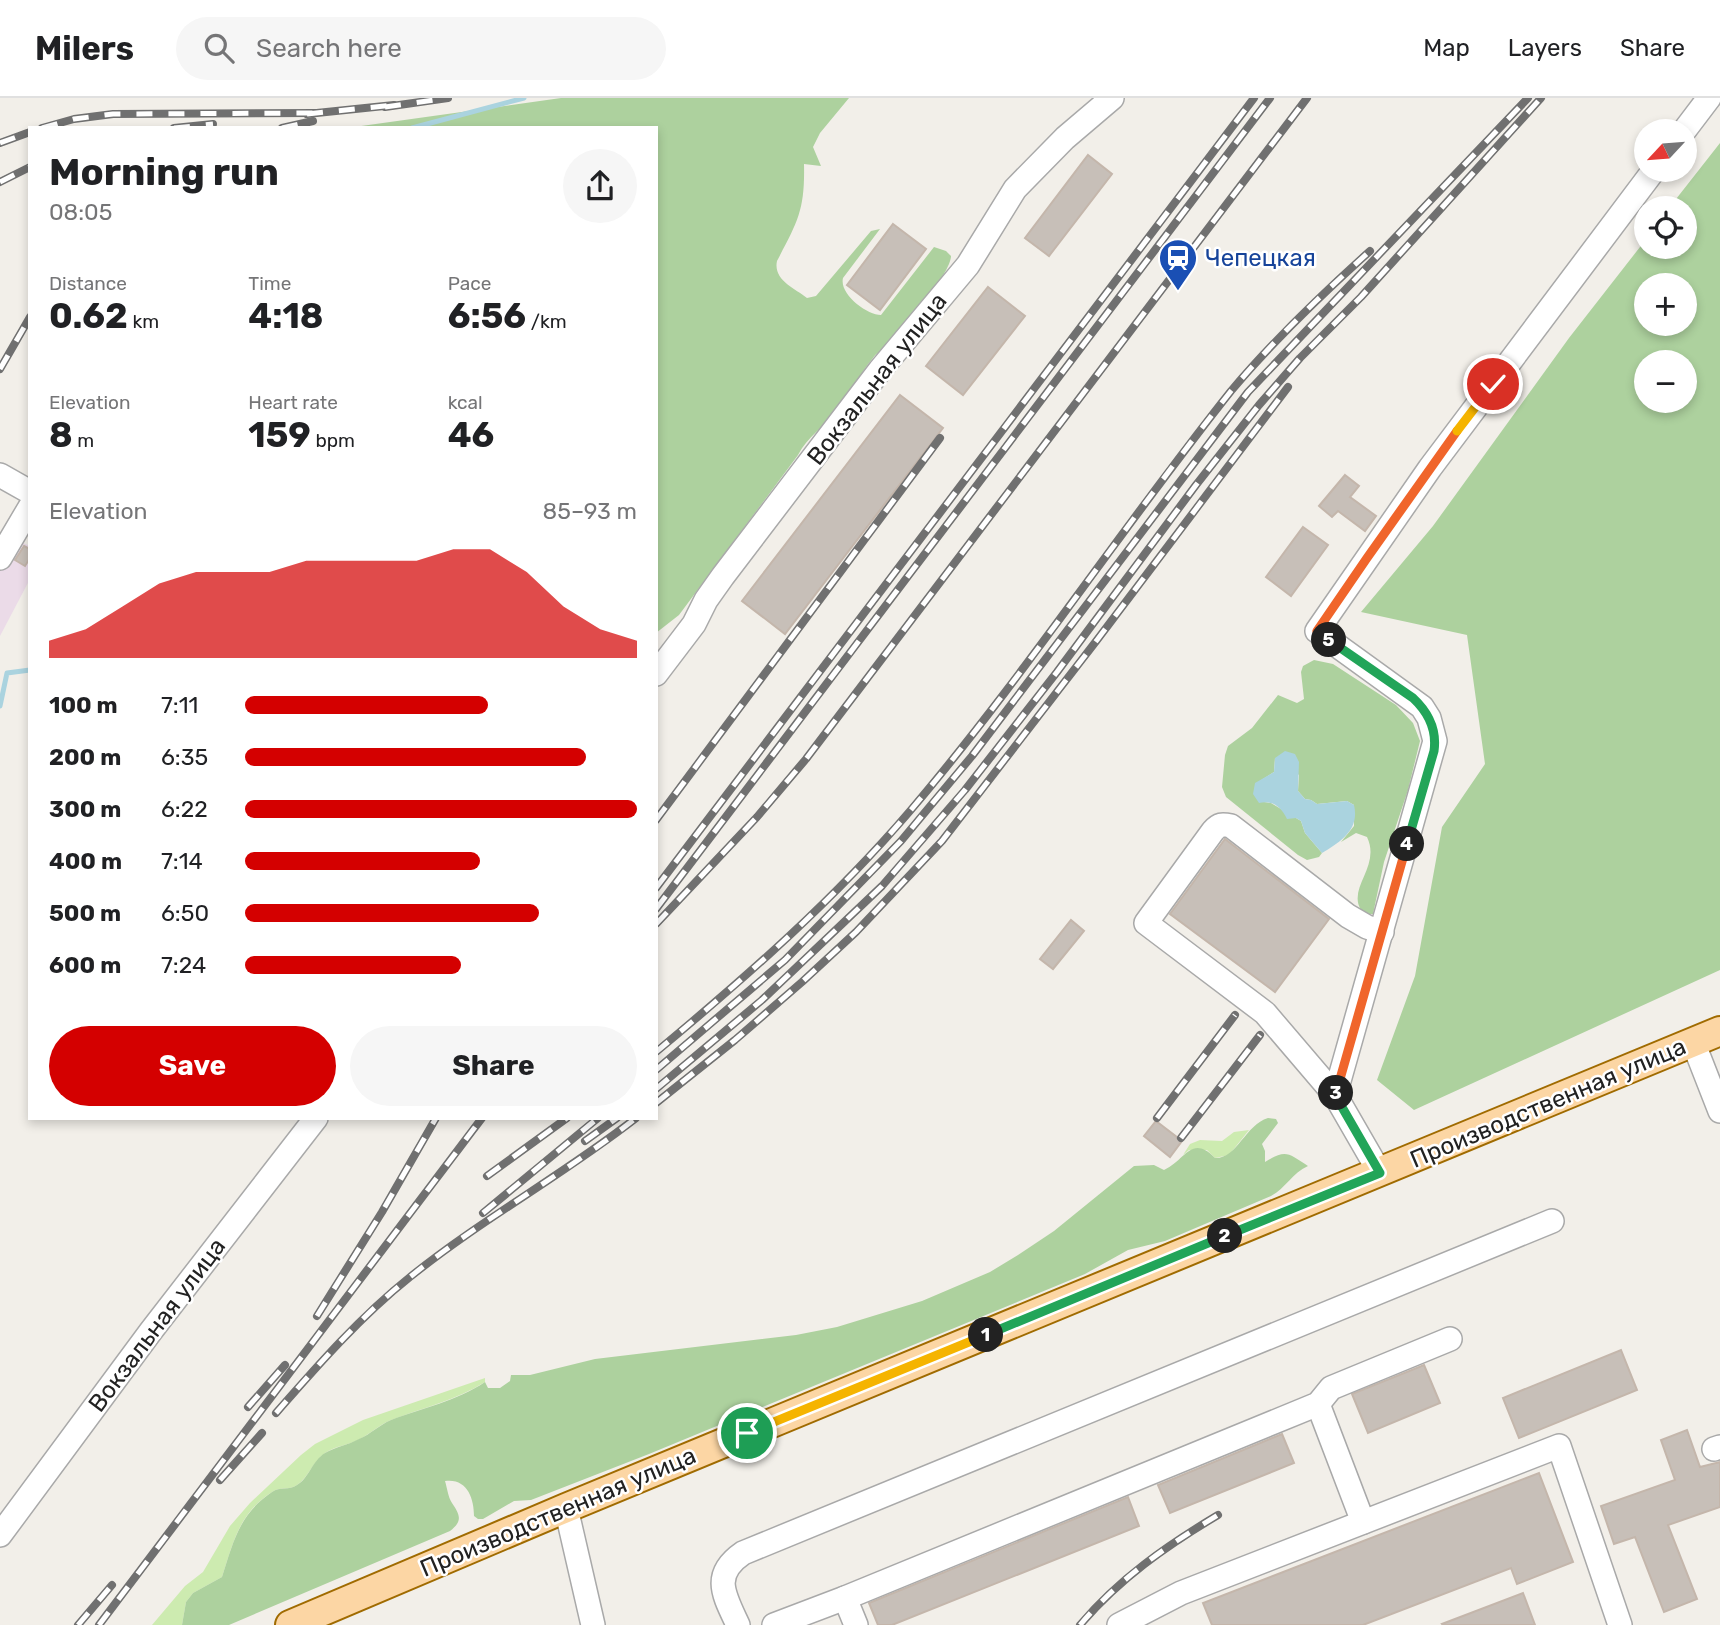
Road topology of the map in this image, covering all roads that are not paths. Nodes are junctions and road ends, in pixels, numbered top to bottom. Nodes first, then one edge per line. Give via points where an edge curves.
1 (1112, 98) edge
2 (1709, 98) edge
3 (1693, 119) edge
4 (1645, 182) edge
5 (0, 475) edge
6 (28, 491) edge
7 (28, 509) edge
8 (1, 552) edge
9 (658, 671) edge
10 (1382, 932) junction
11 (1720, 1031) edge
12 (1693, 1042) junction
13 (1335, 1095) junction
14 (1720, 1111) edge
15 (314, 1120) edge
16 (1380, 1173) junction
17 (1552, 1221) dead end
18 (1450, 1339) dead end
19 (1318, 1404) junction
20 (566, 1508) junction
21 (1363, 1522) junction
22 (0, 1535) edge
23 (845, 1598) junction
24 (290, 1625) edge
25 (593, 1625) edge
26 (738, 1625) edge
27 (774, 1625) edge
28 (856, 1625) edge
29 (1119, 1625) edge
30 (1620, 1625) edge

1 - 9 street, Вокзальная улица via 1016,189 968,265 880,370 706,600
2 - 3 street
4 - 10 street via 1430,468 1317,631 1413,698 1422,707 1436,741
5 - 6 street
7 - 8 street
10 - 13 street
10 - 13 street via 1348,916 1224,824 1213,831 1146,923 1257,1005
11 - 12 main road, Производственная улица
12 - 14 street
12 - 16 main road, Производственная улица
13 - 16 street
15 - 22 street, Вокзальная улица
16 - 20 main road, Производственная улица
17 - 26 street via 743,1553 730,1562 723,1576 724,1596
18 - 19 street via 1331,1388
19 - 21 street
19 - 23 street
20 - 24 main road, Производственная улица
20 - 25 street
21 - 29 street via 1181,1593
21 - 30 street via 1559,1446
23 - 27 street
23 - 28 street

